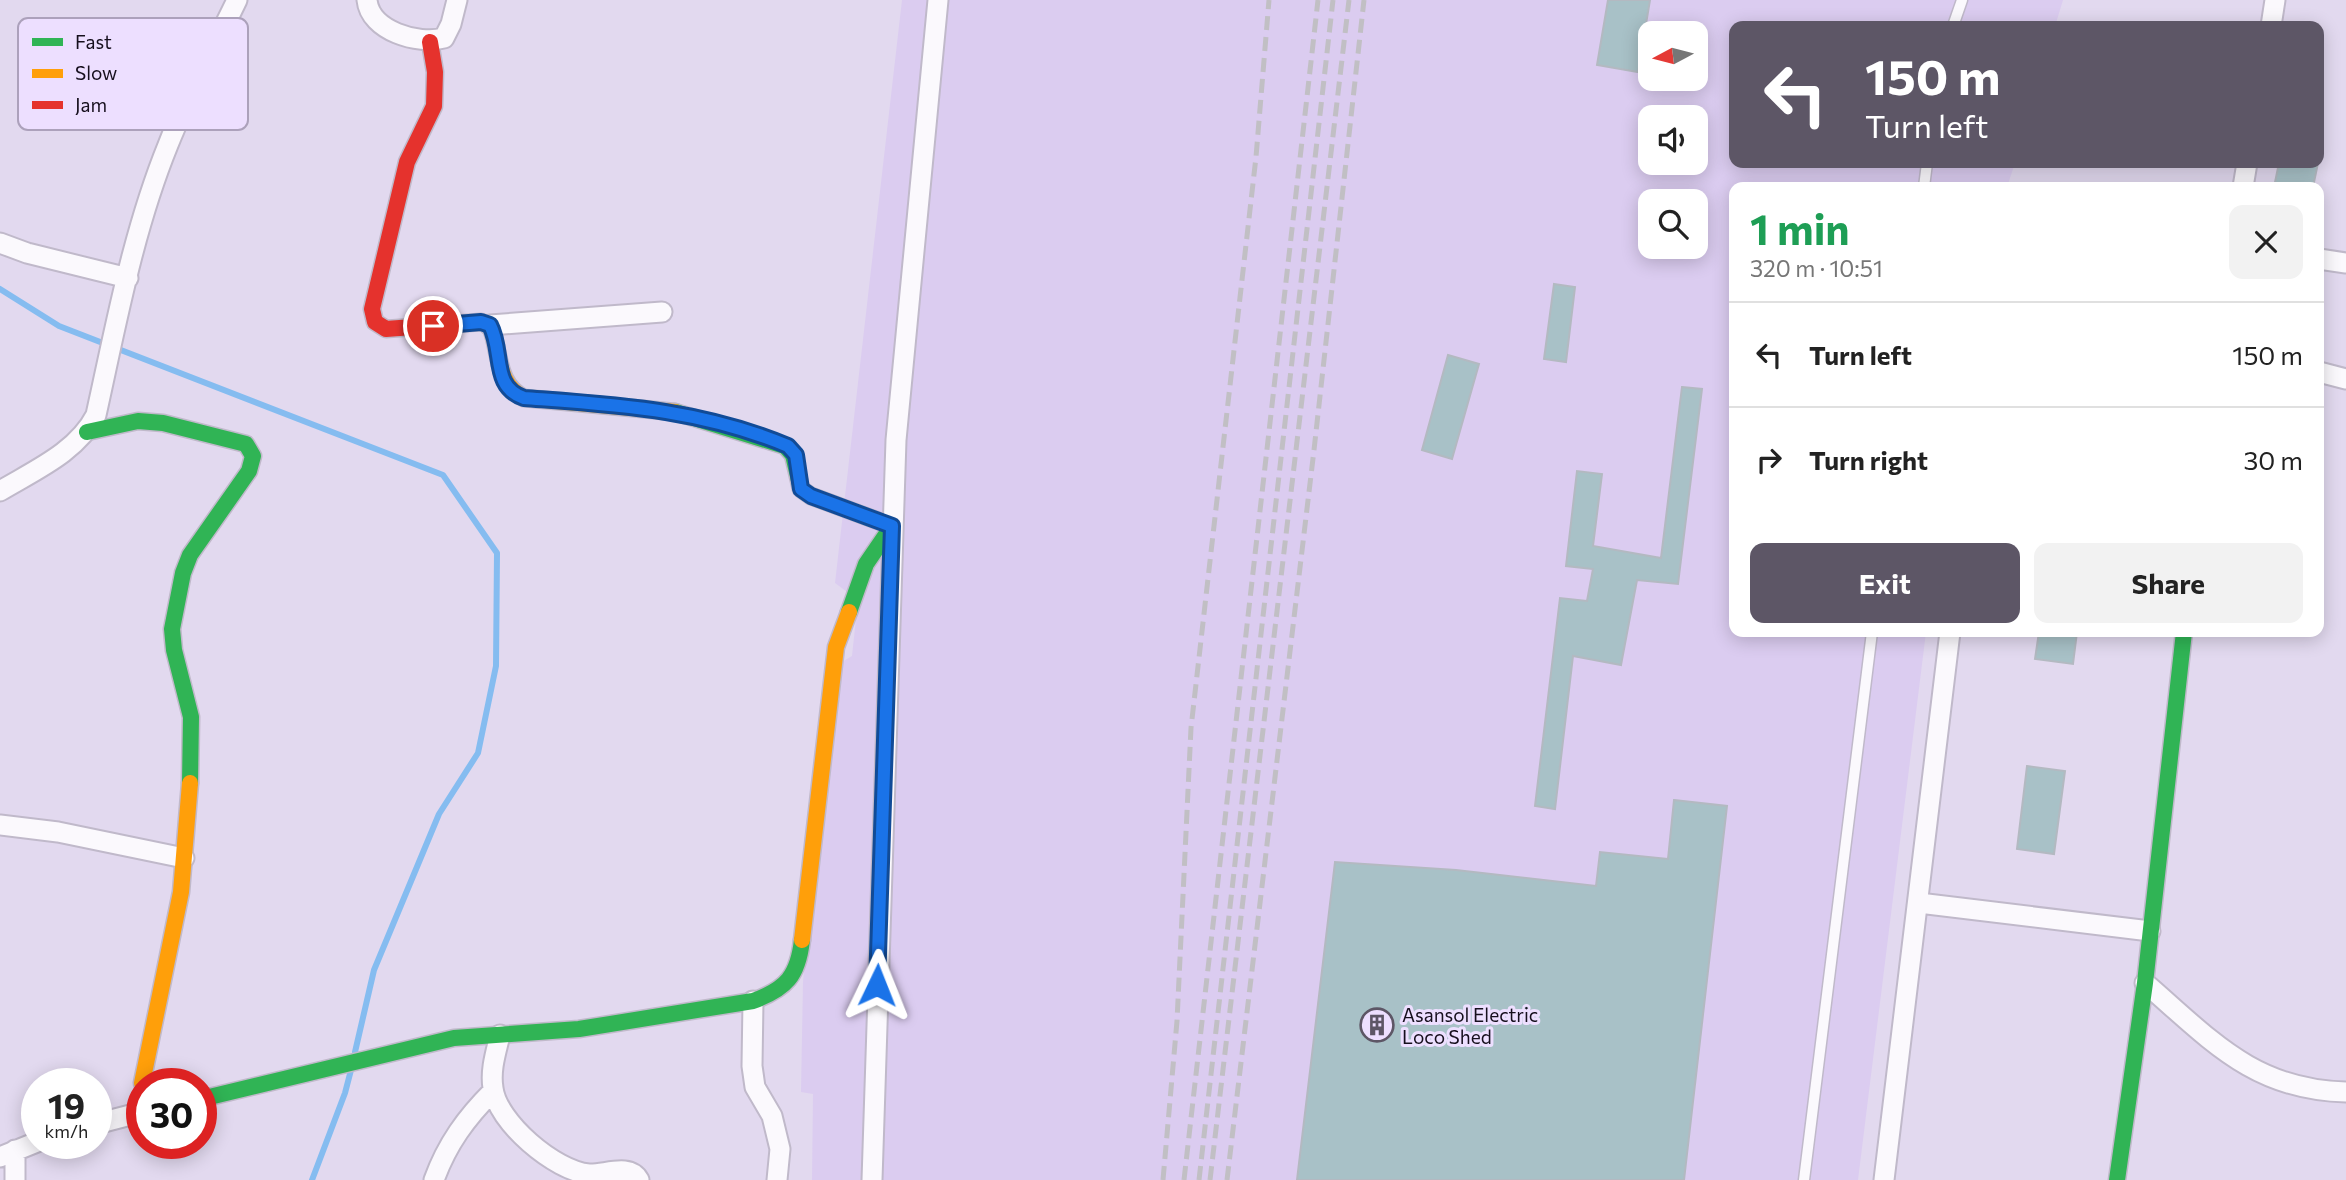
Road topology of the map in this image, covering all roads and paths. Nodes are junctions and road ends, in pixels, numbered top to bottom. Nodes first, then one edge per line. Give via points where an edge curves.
1 (237, 0) edge
2 (367, 0) edge
3 (457, 0) edge
4 (939, 0) edge
5 (1962, 0) edge
6 (2275, 0) edge
7 (228, 18) edge
8 (1955, 21) edge
9 (2272, 21) edge
10 (430, 42) junction
11 (175, 130) edge
12 (0, 243) edge
13 (2324, 260) edge
14 (2346, 263) edge
15 (126, 286) junction
16 (662, 312) dead end
17 (490, 325) junction
18 (2324, 373) edge
19 (2346, 379) edge
20 (91, 424) junction
21 (0, 491) edge
22 (892, 526) junction
23 (1871, 637) edge
24 (1949, 637) edge
25 (2183, 637) edge
26 (0, 825) edge
27 (184, 858) junction
28 (1919, 903) junction
29 (2150, 931) junction
30 (2145, 983) junction
31 (753, 1001) junction
32 (500, 1035) junction
33 (145, 1068) edge
34 (493, 1091) junction
35 (2346, 1092) edge
36 (217, 1095) edge
37 (8, 1154) edge
38 (15, 1180) edge
39 (434, 1180) edge
40 (639, 1180) edge
41 (777, 1180) edge
42 (872, 1180) edge
43 (1804, 1180) edge
44 (1884, 1180) edge
45 (2118, 1180) edge

1 - 7 street
2 - 10 street via 372,17 383,28
3 - 10 street via 444,38
4 - 22 street via 896,440
5 - 8 lane
6 - 9 street
10 - 17 street via 434,106 407,162 373,319 386,329
11 - 15 street
12 - 15 street
13 - 14 street
15 - 20 street
16 - 17 street
17 - 22 street via 503,382 510,393 681,413 778,442 796,455 801,489
18 - 19 street
20 - 21 street via 69,449
20 - 27 street via 163,423 246,444 253,456 249,471 190,555 172,629 193,737
22 - 31 street via 866,564 836,647 800,960 779,992
22 - 42 street
23 - 43 lane
24 - 28 street
25 - 29 street
26 - 27 street
27 - 33 street
28 - 29 street
28 - 44 street
29 - 30 street
30 - 35 street via 2240,1063 2266,1077
30 - 45 street
31 - 32 street via 579,1030
31 - 41 street via 751,1066 780,1149
32 - 34 street
32 - 36 street via 454,1038
34 - 39 street via 468,1117 445,1152
34 - 40 street via 503,1113 548,1158 571,1170 589,1174 625,1171
37 - 38 street

